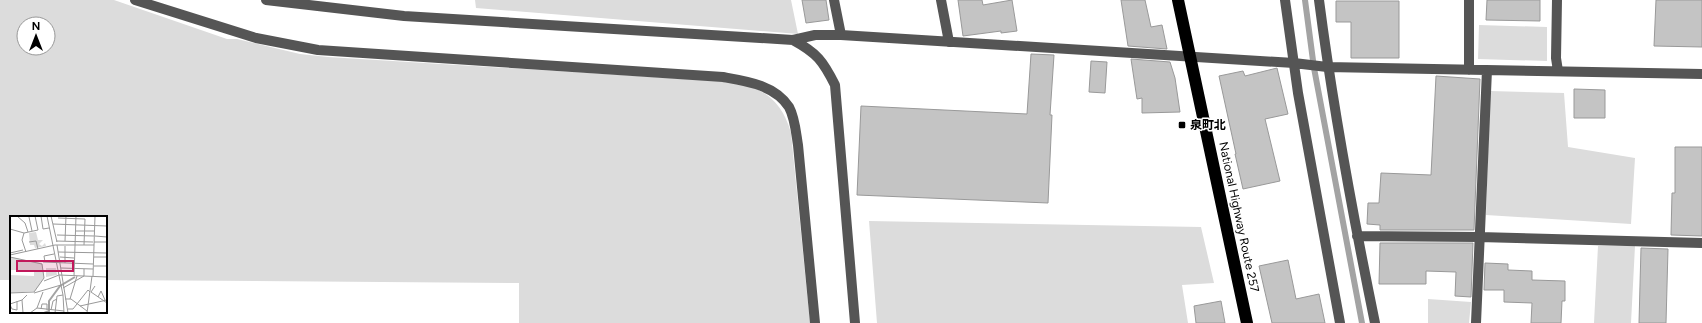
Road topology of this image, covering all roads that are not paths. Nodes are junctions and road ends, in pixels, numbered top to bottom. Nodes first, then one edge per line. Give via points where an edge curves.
1 (135, 0) edge
2 (266, 0) edge
3 (834, 0) edge
4 (941, 0) edge
5 (1178, 0) edge
6 (1285, 0) edge
7 (1318, 0) edge
8 (1469, 0) edge
9 (1557, 0) edge
10 (841, 35) junction
11 (793, 40) junction
12 (949, 42) junction
13 (1190, 57) junction
14 (1294, 63) junction
15 (1327, 66) junction
16 (1469, 70) junction
17 (1487, 70) junction
18 (1558, 71) junction
19 (1702, 74) edge
20 (1357, 236) junction
21 (1479, 237) junction
22 (1702, 243) edge
23 (815, 323) edge
24 (855, 323) edge
25 (1247, 323) edge
26 (1340, 323) edge
27 (1375, 323) edge
28 (1476, 323) edge

1 - 23 street via 256,38 318,50 753,82 776,93 788,106 795,123
2 - 11 street via 404,16
3 - 10 street
4 - 12 street
5 - 13 highway, National Highway Route 257
6 - 14 street
7 - 15 street
8 - 16 street
9 - 18 street
10 - 11 street via 815,35
10 - 12 street
11 - 24 street via 809,49 825,65 835,85
12 - 13 street
13 - 14 street
13 - 25 highway, National Highway Route 257
14 - 15 street
14 - 26 street
15 - 16 street
15 - 20 street
16 - 17 street
17 - 18 street
17 - 21 street
18 - 19 street
20 - 21 street
20 - 27 street
21 - 22 street
21 - 28 street

